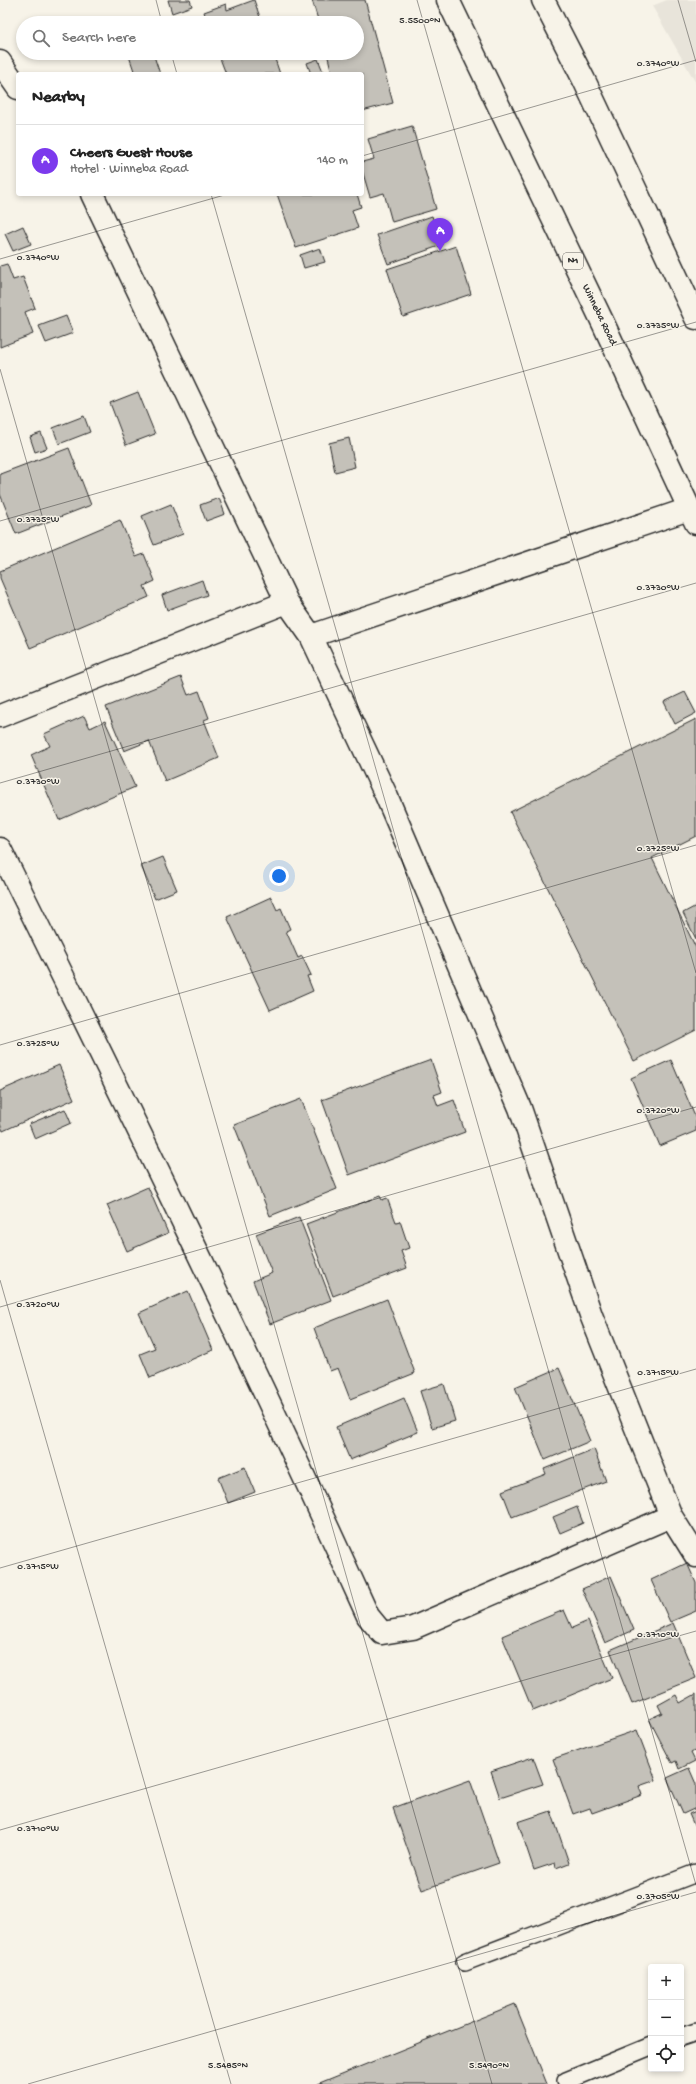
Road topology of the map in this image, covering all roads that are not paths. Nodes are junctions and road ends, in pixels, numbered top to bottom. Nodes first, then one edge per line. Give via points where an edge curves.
1 (448, 0) edge
2 (543, 0) edge
3 (0, 62) edge
4 (16, 85) edge
5 (93, 196) edge
6 (696, 318) edge
7 (693, 516) edge
8 (287, 602) junction
9 (311, 636) junction
10 (0, 716) edge
11 (0, 849) edge
12 (671, 1516) junction
13 (696, 1556) edge
14 (696, 1873) edge
15 (465, 1962) dead end
16 (696, 2032) edge
17 (684, 2036) edge
18 (648, 2047) edge
19 (566, 2082) dead end

1 - 7 main road, Winneba Road / N1
2 - 6 main road via 584,80
3 - 4 main road
5 - 8 main road
7 - 9 main road
8 - 9 main road
8 - 10 main road
9 - 12 main road via 386,795 520,1108 591,1315
11 - 12 main road via 158,1168 300,1466 368,1616 382,1633 413,1628
12 - 13 main road
14 - 15 lane
16 - 17 lane
18 - 19 lane

